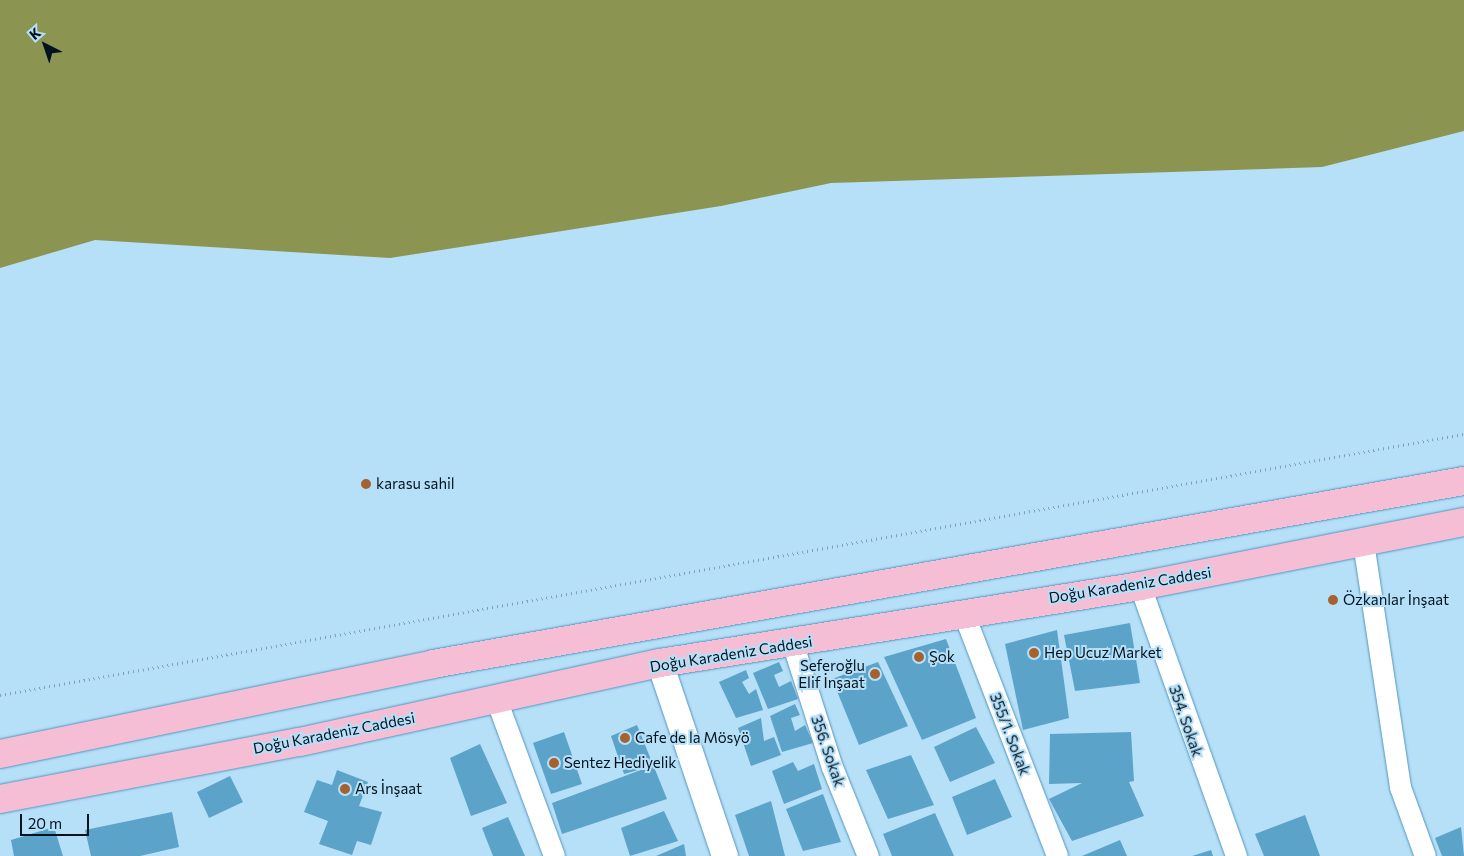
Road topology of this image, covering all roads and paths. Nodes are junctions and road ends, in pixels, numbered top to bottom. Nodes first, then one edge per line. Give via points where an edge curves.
1 (1464, 434) edge
2 (1464, 481) edge
3 (1464, 522) edge
4 (1363, 542) junction
5 (1140, 586) junction
6 (963, 612) junction
7 (792, 645) junction
8 (660, 663) junction
9 (0, 695) edge
10 (496, 699) junction
11 (0, 754) edge
12 (0, 799) edge
13 (554, 856) edge
14 (725, 856) edge
15 (868, 856) edge
16 (1057, 856) edge
17 (1236, 856) edge
18 (1425, 856) edge

1 - 9 path
2 - 11 main road via 433,664
3 - 4 main road, Doğu Karadeniz Caddesi
4 - 5 main road, Doğu Karadeniz Caddesi
4 - 18 street via 1400,787
5 - 6 main road, Doğu Karadeniz Caddesi
5 - 17 street, 354. Sokak
6 - 7 main road, Doğu Karadeniz Caddesi
6 - 16 street, 355/1. Sokak
7 - 8 main road, Doğu Karadeniz Caddesi
7 - 15 street, 356. Sokak via 832,767
8 - 10 main road, Doğu Karadeniz Caddesi
8 - 14 street
10 - 12 main road, Doğu Karadeniz Caddesi via 300,742
10 - 13 street

